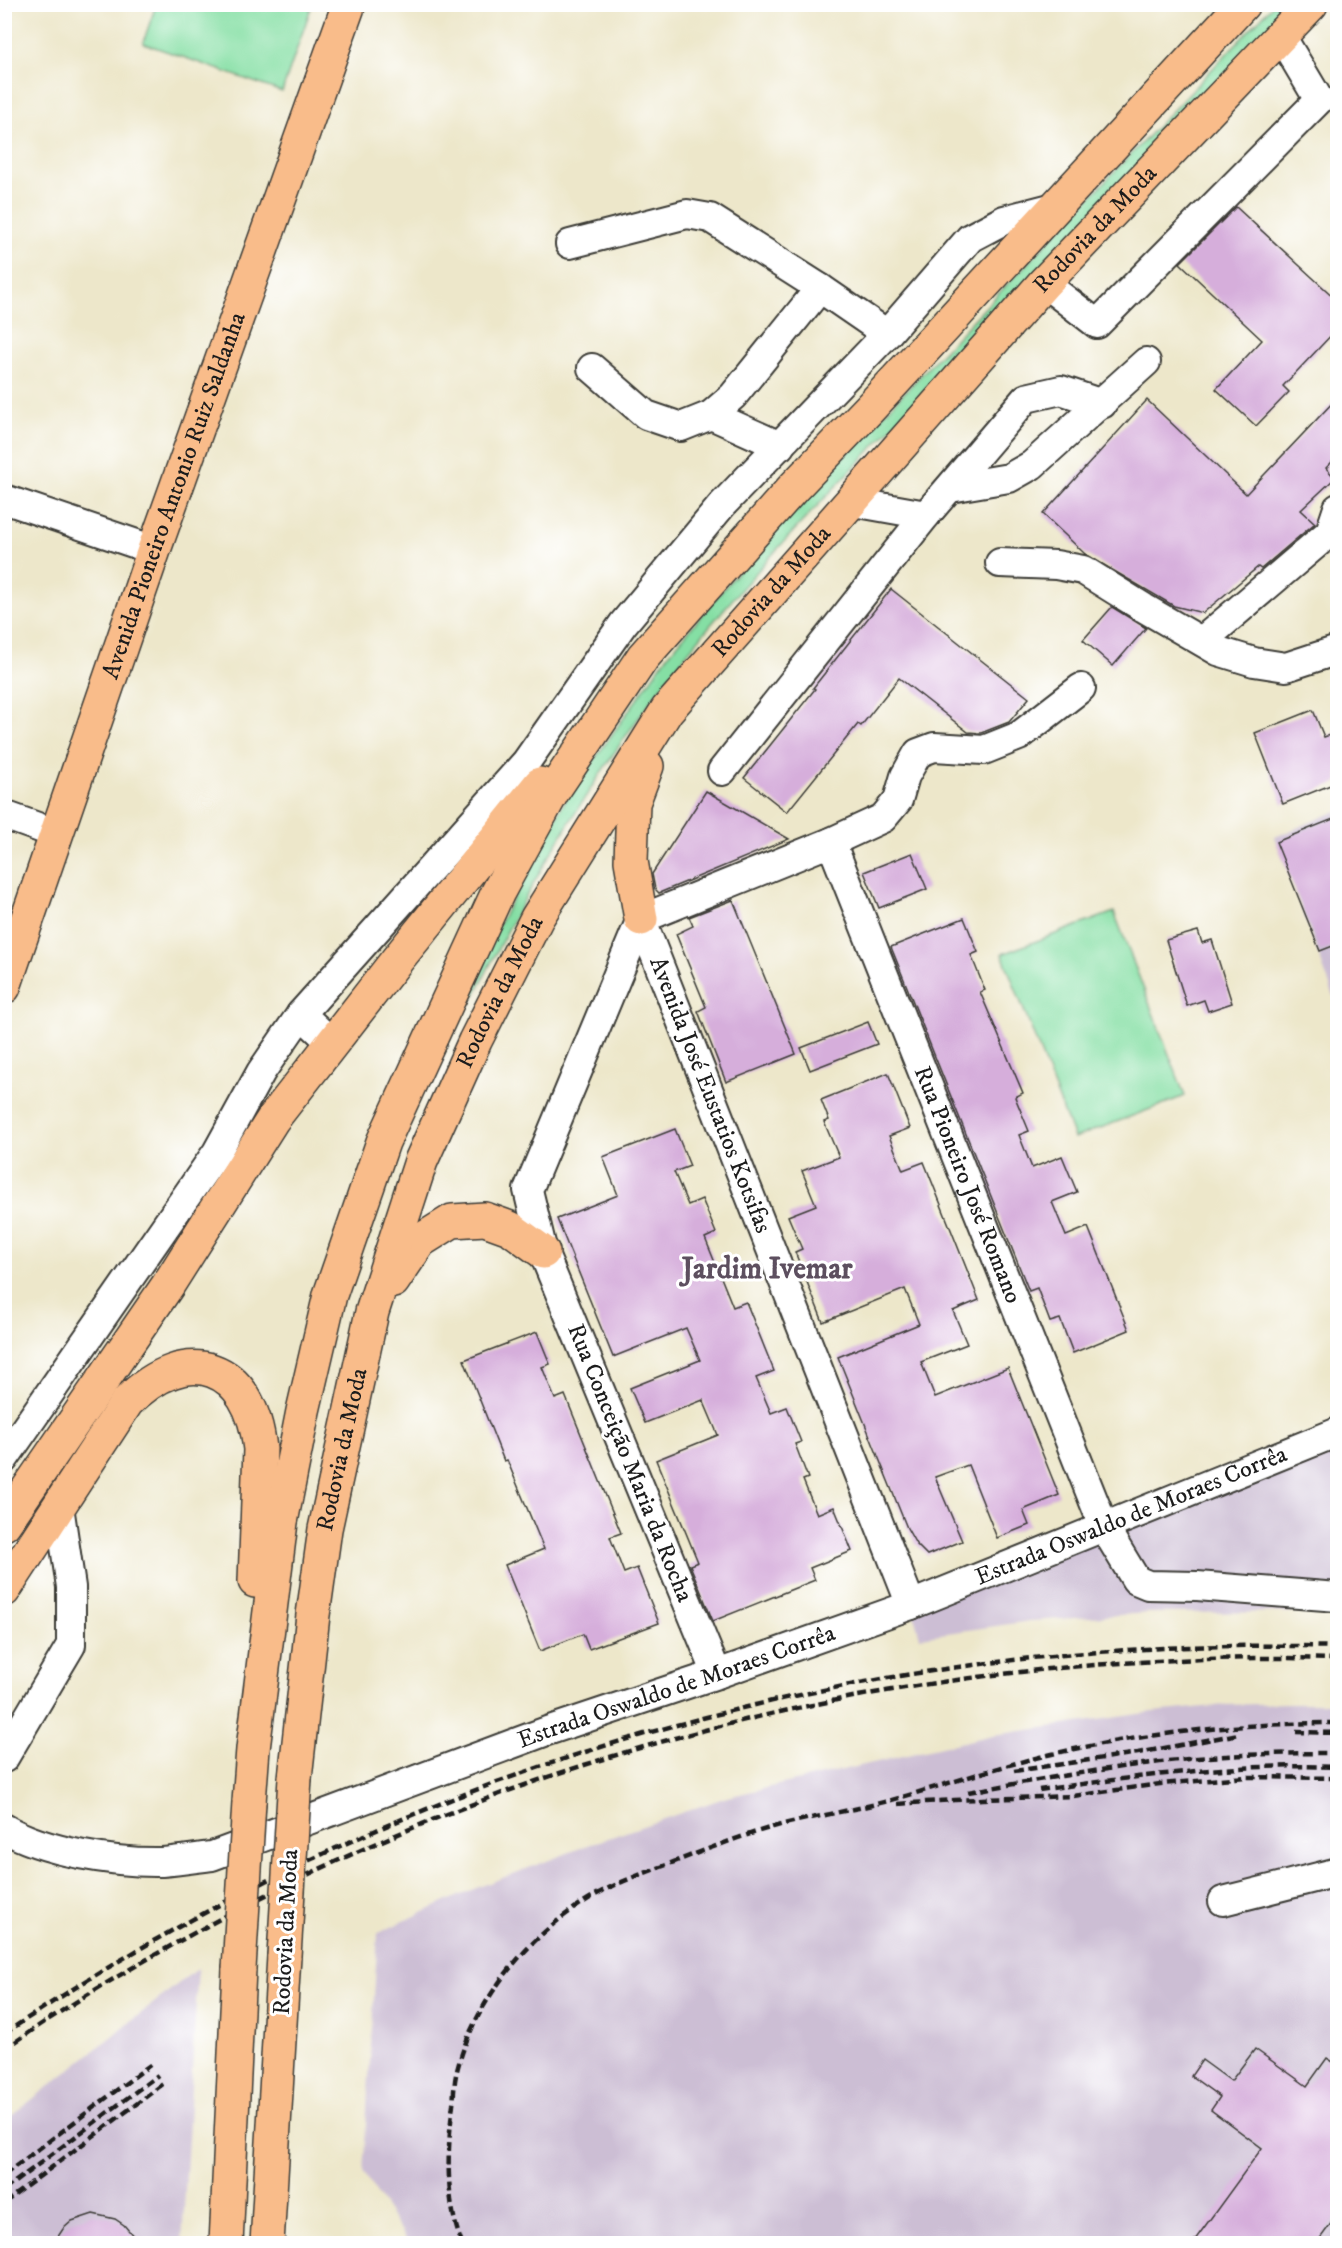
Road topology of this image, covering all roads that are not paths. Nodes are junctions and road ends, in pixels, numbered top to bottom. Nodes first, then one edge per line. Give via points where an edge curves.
1 (349, 4) edge
2 (1243, 4) edge
3 (1311, 4) edge
4 (1281, 36) junction
5 (1058, 206) junction
6 (570, 243) dead end
7 (1044, 283) junction
8 (820, 288) junction
9 (887, 334) junction
10 (1146, 362) dead end
11 (592, 368) dead end
12 (1102, 404) junction
13 (711, 415) junction
14 (780, 446) junction
15 (950, 488) junction
16 (4, 499) edge
17 (853, 501) junction
18 (1338, 508) edge
19 (926, 515) junction
20 (154, 550) junction
21 (1000, 563) dead end
22 (1202, 641) junction
23 (1338, 650) edge
24 (643, 657) junction
25 (1081, 688) dead end
26 (668, 710) junction
27 (722, 771) dead end
28 (4, 815) edge
29 (57, 834) junction
30 (831, 842) junction
31 (641, 920) junction
32 (4, 987) edge
33 (301, 1014) junction
34 (332, 1043) junction
35 (543, 1252) junction
36 (372, 1312) junction
37 (1338, 1432) edge
38 (4, 1459) edge
39 (59, 1506) junction
40 (4, 1524) edge
41 (1104, 1527) junction
42 (4, 1590) edge
43 (1338, 1597) edge
44 (911, 1605) junction
45 (717, 1674) junction
46 (7, 1749) edge
47 (253, 1749) junction
48 (4, 1828) edge
49 (1338, 1872) edge
50 (1223, 1901) dead end
51 (226, 2244) edge
52 (267, 2244) edge

1 - 20 main road, Avenida Pioneiro Antonio Ruiz Saldanha
2 - 5 main road, Rodovia da Moda
3 - 4 main road, Rodovia da Moda
4 - 7 main road, Rodovia da Moda
4 - 7 street via 1319,100 1097,324
5 - 9 street via 1004,220 970,238
5 - 24 main road, Rodovia da Moda via 794,487
6 - 8 street via 687,214 710,218
7 - 17 main road, Rodovia da Moda
8 - 9 street
8 - 13 street via 733,396
9 - 14 street
10 - 12 street
11 - 13 street via 646,415 681,427
12 - 15 street via 1032,465 1009,478
12 - 15 street via 1061,390 1026,398
13 - 14 street
14 - 33 street via 722,505 623,624 526,762
15 - 19 street
16 - 20 street
17 - 19 street
17 - 26 main road, Rodovia da Moda
18 - 22 street via 1330,532
19 - 27 street
20 - 29 main road, Avenida Pioneiro Antonio Ruiz Saldanha
21 - 22 street via 1083,570
22 - 23 street via 1218,651 1286,667
24 - 34 main road
24 - 47 main road, Rodovia da Moda via 553,791 498,892 383,1142 330,1295 303,1411 281,1522
25 - 30 street via 1019,736 984,750 934,747 918,753 898,800 883,818
26 - 31 main road via 633,803 631,861
26 - 36 main road, Rodovia da Moda via 537,918 475,1041 421,1161
28 - 29 street
29 - 32 main road, Avenida Pioneiro Antonio Ruiz Saldanha
30 - 31 street
30 - 41 street, Rua Pioneiro José Romano
31 - 35 street, Rua Conceição Maria da Rocha via 528,1190
31 - 44 street, Avenida José Eustatios Kotsifas
33 - 34 street
33 - 38 street via 261,1071 217,1152
34 - 40 main road via 273,1119 168,1285
35 - 36 main road via 510,1228 485,1219 452,1221 420,1241
35 - 45 street, Rua Conceição Maria da Rocha
36 - 52 main road, Rodovia da Moda, bridge via 325,1529 313,1615 295,1778
37 - 41 street, Estrada Oswaldo de Moraes Corrêa
39 - 42 main road
39 - 46 street via 71,1587 70,1645
39 - 47 main road via 127,1402 156,1377 169,1371 203,1368 236,1384 252,1410 260,1449
41 - 43 street, Rua Pioneiro José Romano via 1136,1580 1148,1585
41 - 44 street, Estrada Oswaldo de Moraes Corrêa
44 - 45 street, Estrada Oswaldo de Moraes Corrêa
45 - 48 street, Estrada Oswaldo de Moraes Corrêa via 547,1731 212,1856 161,1862 108,1859 41,1844
47 - 51 main road, Rodovia da Moda, bridge
49 - 50 street

